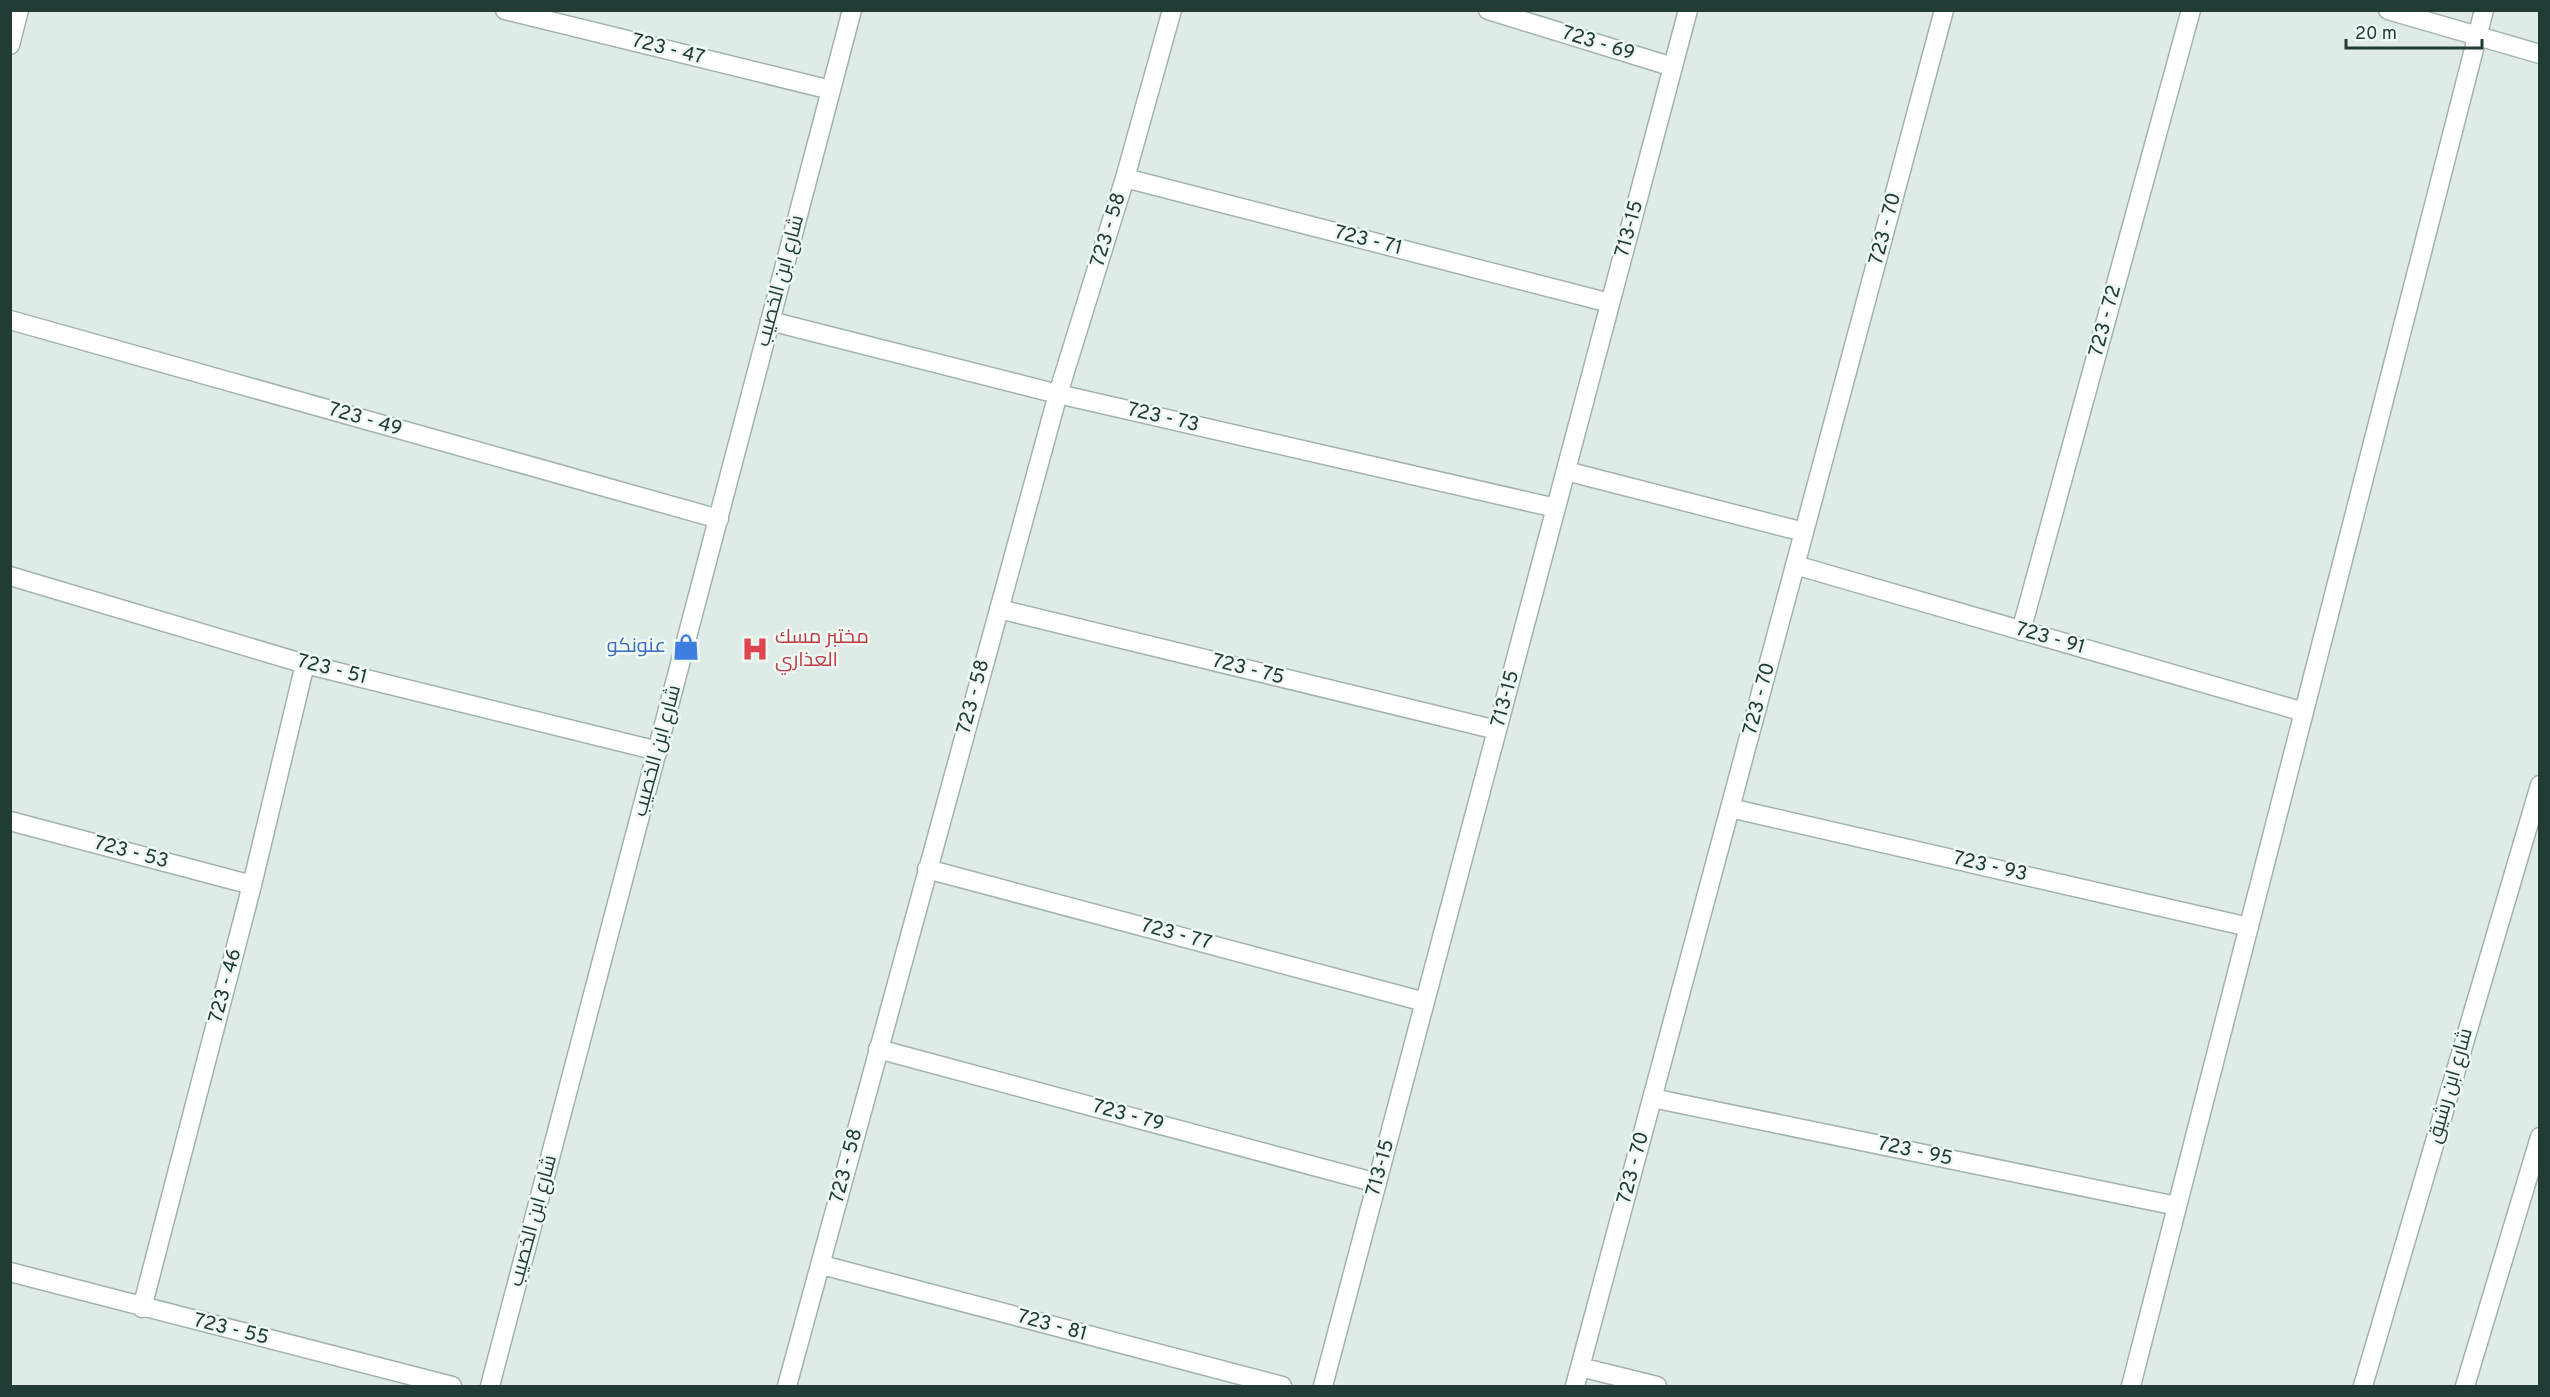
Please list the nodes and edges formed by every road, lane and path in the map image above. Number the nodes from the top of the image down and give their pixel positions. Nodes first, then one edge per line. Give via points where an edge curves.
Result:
1 (19, 10) edge
2 (505, 10) edge
3 (852, 10) edge
4 (1172, 10) edge
5 (1488, 10) edge
6 (1688, 10) edge
7 (1944, 10) edge
8 (2191, 10) edge
9 (2388, 10) edge
10 (2484, 10) edge
11 (2478, 35) junction
12 (10, 45) edge
13 (2540, 54) edge
14 (1673, 67) junction
15 (831, 90) junction
16 (1125, 178) junction
17 (1610, 303) junction
18 (10, 320) edge
19 (770, 321) junction
20 (1058, 394) junction
21 (1566, 471) junction
22 (1556, 508) junction
23 (719, 519) junction
24 (1804, 532) junction
25 (1796, 565) junction
26 (10, 576) edge
27 (999, 609) junction
28 (2021, 631) junction
29 (305, 664) junction
30 (2304, 712) junction
31 (1497, 730) junction
32 (658, 751) junction
33 (2540, 785) edge
34 (1730, 808) junction
35 (10, 820) edge
36 (927, 869) junction
37 (252, 885) junction
38 (2250, 927) junction
39 (1425, 1002) junction
40 (878, 1049) junction
41 (1652, 1098) junction
42 (2540, 1137) edge
43 (1377, 1183) junction
44 (2178, 1206) junction
45 (822, 1265) junction
46 (10, 1272) edge
47 (142, 1308) junction
48 (1580, 1368) junction
49 (452, 1386) edge
50 (490, 1386) edge
51 (787, 1386) edge
52 (1282, 1386) edge
53 (1323, 1386) edge
54 (1575, 1386) edge
55 (1657, 1386) edge
56 (2131, 1386) edge
57 (2362, 1386) edge
58 (2465, 1386) edge

1 - 12 street
2 - 15 street, 723 - 47
3 - 15 street, شارع ابن الخصيب
4 - 16 street, 723 - 58
5 - 14 street, 723 - 69
6 - 14 street, 713-15
7 - 24 street, 723 - 70
8 - 28 street, 723 - 72
9 - 11 street
10 - 11 street
11 - 13 street
11 - 30 street
14 - 17 street, 713-15
15 - 19 street, شارع ابن الخصيب
16 - 17 street, 723 - 71
16 - 20 street, 723 - 58
17 - 21 street, 713-15
18 - 23 street, 723 - 49
19 - 20 street, 723 - 73
19 - 23 street, شارع ابن الخصيب
20 - 22 street, 723 - 73
20 - 27 street, 723 - 58
21 - 22 street, 713-15
21 - 24 street
22 - 31 street, 713-15
23 - 32 street, شارع ابن الخصيب
24 - 25 street, 723 - 70
25 - 28 street, 723 - 91
25 - 34 street, 723 - 70
26 - 29 street, 723 - 51
27 - 31 street, 723 - 75
27 - 36 street, 723 - 58
28 - 30 street, 723 - 91
29 - 32 street, 723 - 51
29 - 37 street, 723 - 46
30 - 38 street
31 - 39 street, 713-15
32 - 50 street, شارع ابن الخصيب
33 - 57 street, شارع ابن رشيق
34 - 38 street, 723 - 93
34 - 41 street, 723 - 70
35 - 37 street, 723 - 53
36 - 39 street, 723 - 77
36 - 40 street, 723 - 58
37 - 47 street, 723 - 46
38 - 44 street
39 - 43 street, 713-15
40 - 43 street, 723 - 79
40 - 45 street, 723 - 58
41 - 44 street, 723 - 95
41 - 48 street, 723 - 70
42 - 58 street
43 - 53 street, 713-15
44 - 56 street
45 - 51 street, 723 - 58
45 - 52 street, 723 - 81
46 - 47 street, 723 - 55
47 - 49 street, 723 - 55
48 - 54 street, 723 - 70
48 - 55 street

